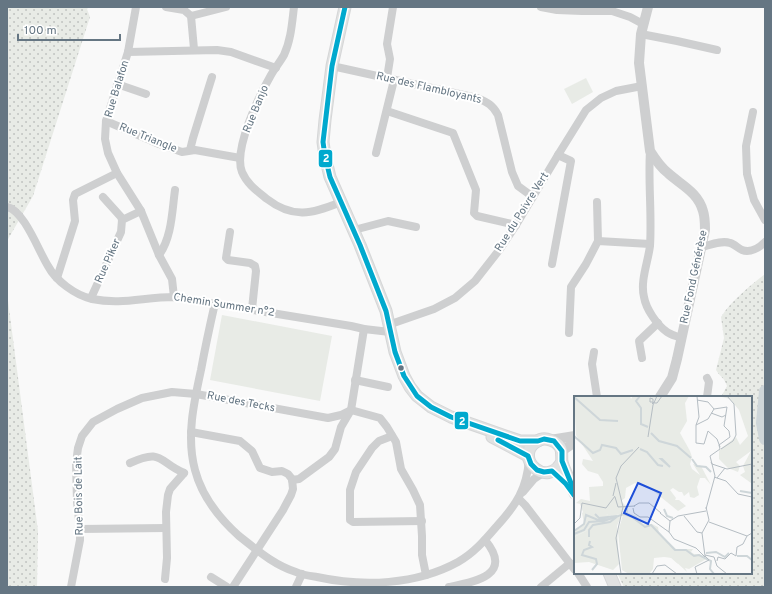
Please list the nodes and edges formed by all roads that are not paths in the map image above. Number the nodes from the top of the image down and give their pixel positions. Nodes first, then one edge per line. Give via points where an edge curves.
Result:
1 (136, 7) edge
2 (166, 7) edge
3 (226, 7) edge
4 (294, 7) edge
5 (345, 7) edge
6 (393, 7) edge
7 (541, 7) edge
8 (648, 7) edge
9 (191, 16) junction
10 (642, 29) junction
11 (194, 49) junction
12 (717, 50) dead end
13 (128, 52) junction
14 (332, 66) junction
15 (276, 68) junction
16 (212, 77) dead end
17 (391, 79) junction
18 (117, 84) junction
19 (642, 86) junction
20 (146, 94) dead end
21 (387, 111) junction
22 (753, 112) dead end
23 (106, 121) junction
24 (190, 150) junction
25 (650, 151) junction
26 (376, 153) dead end
27 (558, 155) junction
28 (240, 158) junction
29 (117, 173) junction
30 (175, 190) dead end
31 (103, 197) dead end
32 (533, 197) junction
33 (341, 202) junction
34 (597, 202) dead end
35 (7, 207) edge
36 (141, 211) junction
37 (122, 220) junction
38 (765, 220) edge
39 (516, 225) junction
40 (416, 227) dead end
41 (354, 230) junction
42 (230, 232) dead end
43 (598, 241) junction
44 (765, 242) edge
45 (650, 244) junction
46 (702, 247) junction
47 (159, 255) junction
48 (552, 264) dead end
49 (57, 278) junction
50 (174, 296) junction
51 (91, 298) junction
52 (214, 303) junction
53 (252, 309) junction
54 (658, 323) junction
55 (364, 329) junction
56 (389, 329) junction
57 (569, 333) dead end
58 (681, 338) junction
59 (594, 352) dead end
60 (642, 358) dead end
61 (707, 378) dead end
62 (355, 380) junction
63 (388, 387) dead end
64 (196, 394) junction
65 (597, 396) edge
66 (661, 396) edge
67 (707, 396) edge
68 (351, 410) junction
69 (460, 419) junction
70 (191, 432) junction
71 (392, 436) junction
72 (574, 436) edge
73 (550, 440) junction
74 (538, 441) junction
75 (574, 443) edge
76 (562, 456) junction
77 (528, 457) junction
78 (130, 463) dead end
79 (194, 470) junction
80 (547, 472) junction
81 (184, 473) junction
82 (292, 480) junction
83 (574, 490) edge
84 (574, 495) edge
85 (520, 496) junction
86 (422, 521) junction
87 (166, 528) junction
88 (80, 529) junction
89 (486, 540) junction
90 (256, 550) junction
91 (572, 566) edge
92 (302, 574) junction
93 (579, 574) edge
94 (609, 574) edge
95 (426, 575) junction
96 (211, 577) dead end
97 (165, 579) dead end
98 (347, 585) edge
99 (71, 587) edge
100 (227, 587) edge
101 (233, 587) edge
102 (296, 587) edge
103 (448, 587) edge
104 (541, 587) edge
105 (587, 587) edge
106 (615, 587) edge

1 - 13 street, Rue Balafon
2 - 9 street via 184,10
3 - 9 street
4 - 15 street, Rue Banjo via 288,43
5 - 14 main road
6 - 17 street via 387,44
7 - 10 street via 557,10 612,11 630,17
8 - 10 street, Rue Fond Générèse
9 - 11 street
10 - 12 street
10 - 19 street, Rue Fond Générèse via 639,63
11 - 13 street
11 - 15 street via 231,52
13 - 18 street, Rue Balafon
14 - 17 street, Rue des Flambloyants
14 - 33 main road via 323,142 330,177
15 - 28 street, Rue Banjo via 248,123
16 - 24 street, Rue Triangle
17 - 21 street
17 - 32 street, Rue des Flambloyants via 477,98 494,107 518,186
18 - 20 street
18 - 23 street, Rue Balafon
19 - 25 street, Rue Fond Générèse
19 - 27 street, Rue du Poivre Vert via 616,91 601,98 586,110
21 - 26 street
21 - 39 street via 453,133 476,190 474,213 477,216
22 - 38 street via 746,146 747,174 754,200
23 - 24 street, Rue Triangle via 182,152
23 - 29 street, Rue Balafon via 105,139
24 - 28 street, Rue Triangle
25 - 45 street
25 - 46 street, Rue Fond Générèse via 657,163 697,198 704,211 705,230
27 - 32 street, Rue du Poivre Vert
27 - 48 street via 572,160
28 - 33 street, Rue Banjo via 247,182 278,207 294,212 310,212
29 - 36 street, Rue Balafon
29 - 49 street via 75,194 75,221
30 - 47 street via 168,236
31 - 37 street
32 - 39 street, Rue du Poivre Vert
33 - 41 main road
34 - 43 street
35 - 49 street, Chemin Summer n°2 via 16,212 28,226 48,268
36 - 37 street
36 - 47 street, Rue Balafon
37 - 51 street, Rue Piker via 121,232
39 - 56 street, Rue du Poivre Vert via 475,281 455,298
40 - 41 street via 388,221
41 - 56 main road via 386,311
42 - 53 street via 226,258 255,266
43 - 45 street
43 - 57 street via 572,287
44 - 46 street via 749,251 722,242
45 - 54 street via 643,296
46 - 58 street, Rue Fond Générèse
47 - 50 street, Rue Balafon via 172,279
49 - 51 street, Chemin Summer n°2 via 69,288
50 - 51 street, Chemin Summer n°2 via 130,302
50 - 52 street, Chemin Summer n°2
52 - 53 street, Chemin Summer n°2
52 - 64 street, Rue des Tecks
53 - 55 street, Chemin Summer n°2
54 - 58 street via 668,332
54 - 60 street via 639,341
55 - 56 street, Chemin Summer n°2
55 - 62 street
56 - 69 main road via 395,352 410,387 431,407
58 - 66 street, Rue Fond Générèse via 672,378
59 - 65 street via 592,364
61 - 67 street
62 - 63 street
62 - 68 street
64 - 68 street, Rue des Tecks via 328,418 341,416
64 - 70 street
64 - 88 street, Rue Bois de Lait via 155,394 93,422 82,436 76,463
68 - 71 street via 380,418
68 - 82 street via 341,427 333,453 299,479
69 - 74 main road via 520,440
69 - 77 main road
70 - 79 street
70 - 82 street via 240,441 252,451 260,468 272,472 282,471
71 - 86 street via 398,448 401,469 420,505
71 - 86 street via 372,448 356,472 350,490 350,520
72 - 73 street
73 - 74 main road
73 - 76 main road via 557,444
74 - 77 main road via 530,448
75 - 76 street
76 - 80 main road via 556,469
76 - 83 main road
77 - 80 main road via 536,470
77 - 85 street via 528,472
78 - 81 street via 140,458 159,457
79 - 81 street
79 - 90 street via 203,493 213,508
80 - 84 main road via 566,484
80 - 85 street via 534,479
81 - 87 street via 168,495
82 - 90 street via 291,495
85 - 89 street
85 - 91 street
86 - 95 street via 422,555
87 - 88 street
87 - 97 street
88 - 99 street, Rue Bois de Lait
89 - 95 street via 458,562
89 - 103 street via 495,557 495,565 491,572 475,582
90 - 92 street via 276,563
90 - 101 street
91 - 104 street
92 - 98 street
92 - 102 street
93 - 105 street
94 - 106 main road
95 - 98 street
96 - 100 street

